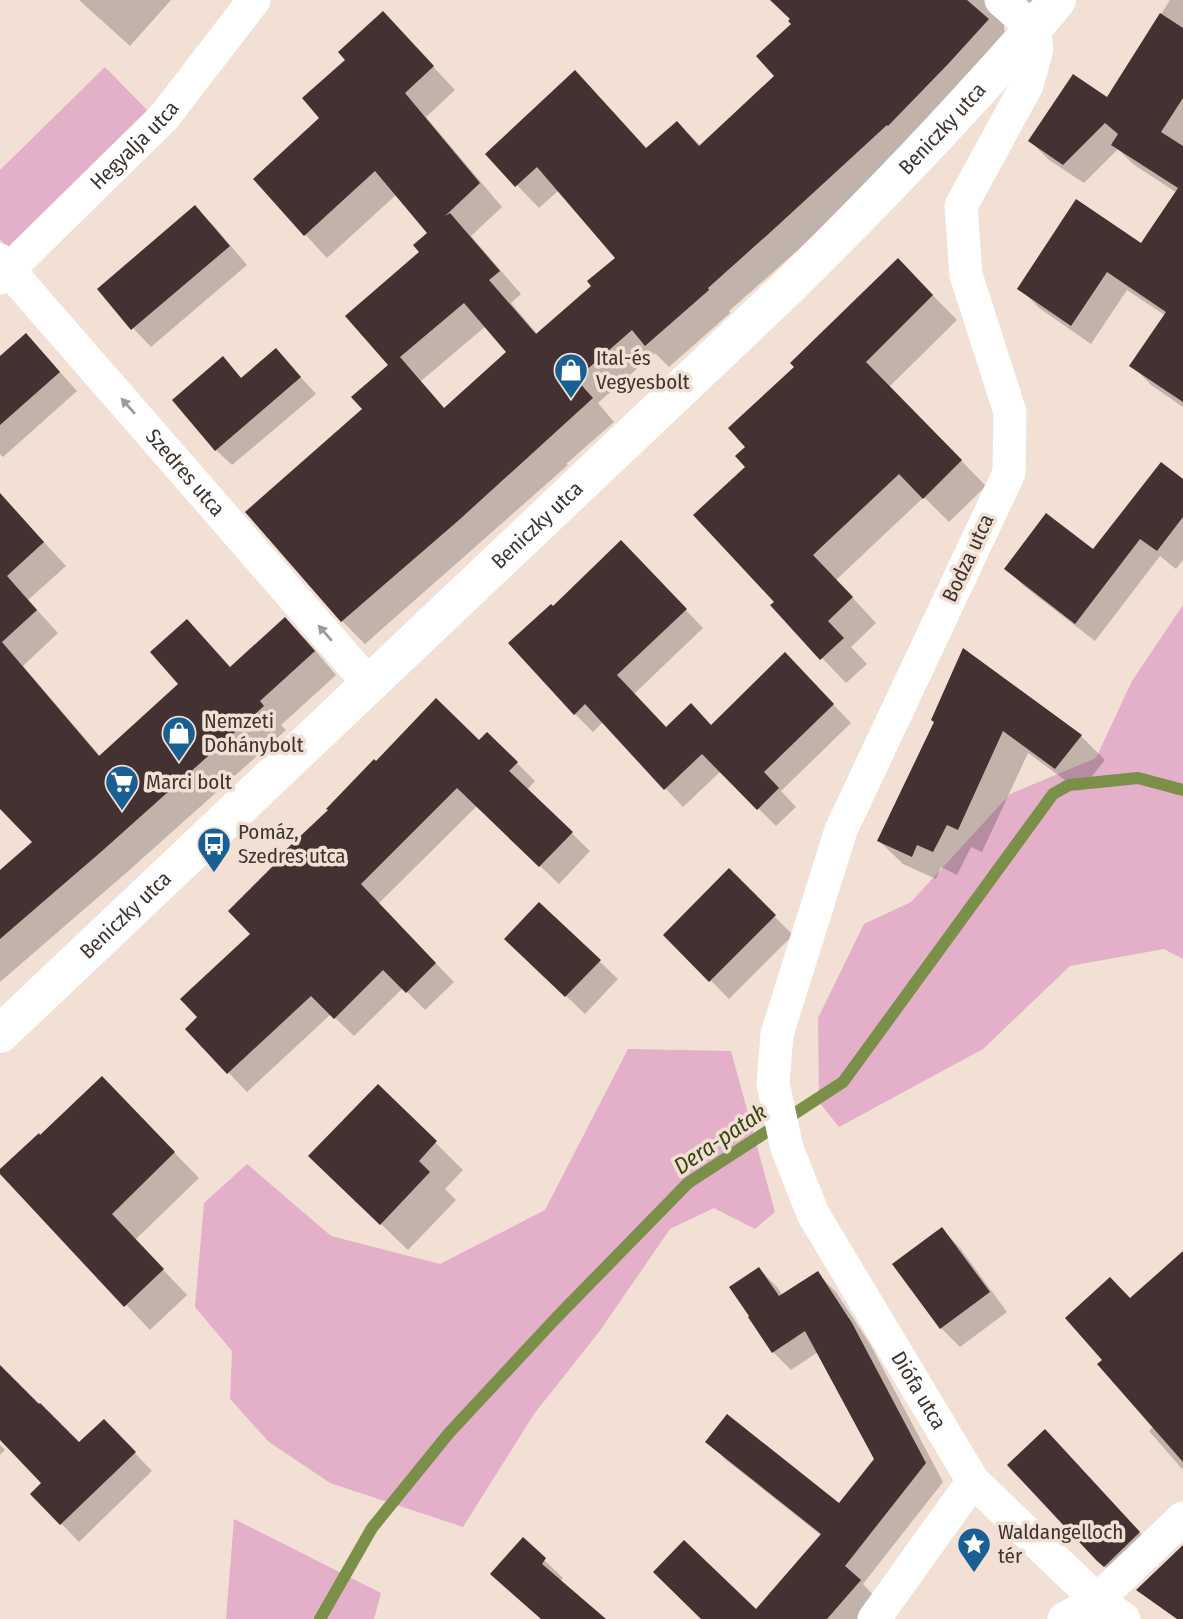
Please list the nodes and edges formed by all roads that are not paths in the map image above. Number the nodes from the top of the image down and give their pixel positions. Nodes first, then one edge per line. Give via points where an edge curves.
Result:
1 (254, 0) edge
2 (1001, 0) edge
3 (1045, 14) edge
4 (3, 269) edge
5 (370, 685) junction
6 (0, 1034) edge
7 (787, 1148) joint
8 (973, 1481) junction
9 (1183, 1518) edge
10 (1097, 1600) junction
11 (874, 1619) edge
12 (1064, 1619) edge
13 (1124, 1619) edge

1 - 4 street, Hegyalja utca via 164,117
2 - 3 street
3 - 5 main road, Beniczky utca via 859,217
3 - 7 street, Bodza utca via 1027,85 961,206 966,275 1010,412 1009,473 841,830 776,1034 773,1084
5 -> 4 street, Szedres utca
5 - 6 main road, Beniczky utca
7 - 8 street, Diófa utca via 813,1214
8 - 10 street
8 - 11 street
9 - 10 street
10 - 12 street
10 - 13 street

